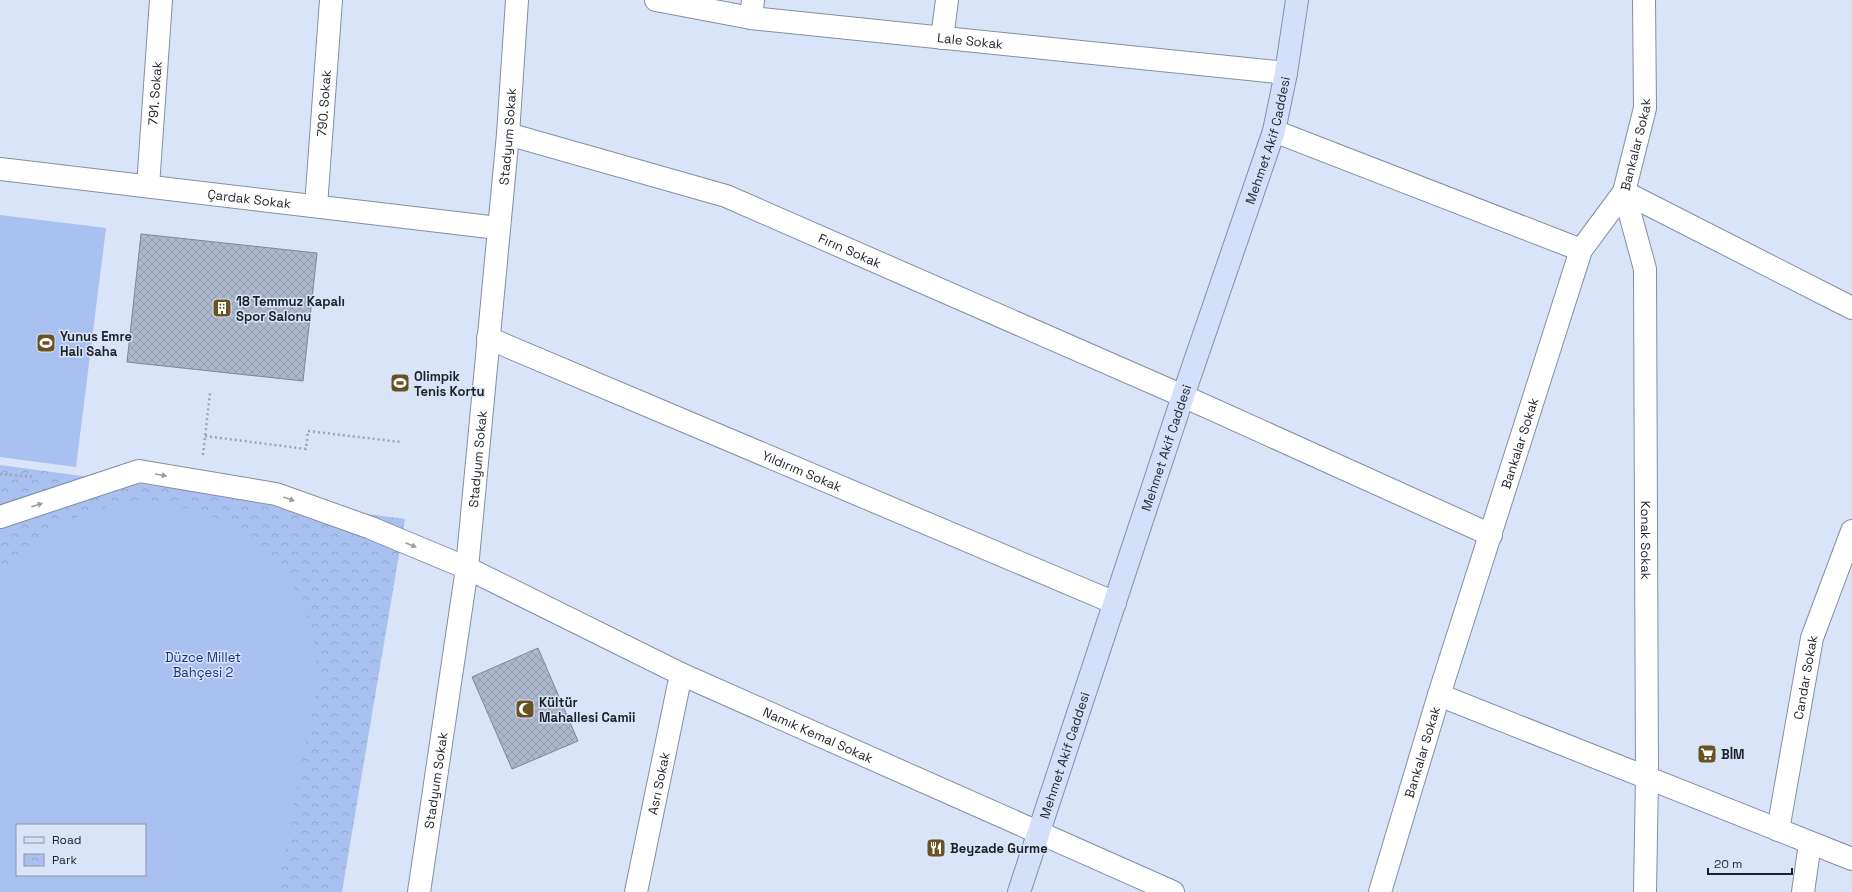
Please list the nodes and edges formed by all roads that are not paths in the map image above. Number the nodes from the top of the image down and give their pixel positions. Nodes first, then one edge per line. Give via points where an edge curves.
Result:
1 (161, 0) edge
2 (331, 0) edge
3 (517, 0) edge
4 (656, 0) edge
5 (947, 0) edge
6 (1297, 0) edge
7 (1644, 0) edge
8 (752, 9) edge
9 (942, 38) junction
10 (1286, 73) junction
11 (1274, 131) junction
12 (508, 134) junction
13 (0, 169) edge
14 (148, 186) junction
15 (1624, 192) junction
16 (316, 206) junction
17 (498, 228) junction
18 (1581, 250) junction
19 (1852, 308) edge
20 (488, 338) junction
21 (1183, 396) junction
22 (0, 517) edge
23 (1852, 531) edge
24 (1491, 535) junction
25 (466, 568) junction
26 (1115, 603) junction
27 (681, 674) junction
28 (1439, 695) junction
29 (1648, 777) junction
30 (1778, 830) junction
31 (1040, 832) junction
32 (1810, 843) junction
33 (1852, 859) edge
34 (419, 892) edge
35 (636, 892) edge
36 (1019, 892) edge
37 (1173, 892) edge
38 (1380, 892) edge
39 (1645, 892) edge
40 (1803, 892) edge

1 - 14 street, 791. Sokak
2 - 16 street, 790. Sokak
3 - 12 street, Stadyum Sokak
4 - 8 street, Lale Sokak
5 - 9 street
6 - 10 main road, Mehmet Akif Caddesi
7 - 15 street, Bankalar Sokak via 1645,108
8 - 9 street, Lale Sokak
9 - 10 street, Lale Sokak
10 - 11 main road, Mehmet Akif Caddesi
11 - 18 street
11 - 21 main road, Mehmet Akif Caddesi
12 - 17 street, Stadyum Sokak
12 - 21 street, Fırın Sokak via 726,196
13 - 14 street, Çardak Sokak
14 - 16 street, Çardak Sokak
15 - 18 street, Bankalar Sokak
15 - 19 street
15 - 29 street, Konak Sokak via 1645,269
16 - 17 street, Çardak Sokak
17 - 20 street, Stadyum Sokak
18 - 24 street, Bankalar Sokak
20 - 25 street, Stadyum Sokak
20 - 26 street, Yıldırım Sokak
21 - 24 street, Fırın Sokak
21 - 26 main road, Mehmet Akif Caddesi
22 -> 25 street, Namık Kemal Sokak via 139,471 276,494 371,528
23 - 30 street, Candar Sokak via 1812,638
24 - 28 street, Bankalar Sokak
25 - 27 street, Namık Kemal Sokak
25 - 34 street, Stadyum Sokak
26 - 31 main road, Mehmet Akif Caddesi
27 - 31 street, Namık Kemal Sokak
27 - 35 street, Asrı Sokak
28 - 29 street
28 - 38 street, Bankalar Sokak
29 - 30 street
29 - 39 street, Konak Sokak
30 - 32 street
31 - 36 main road, Mehmet Akif Caddesi
31 - 37 street, Namık Kemal Sokak
32 - 33 street
32 - 40 street

